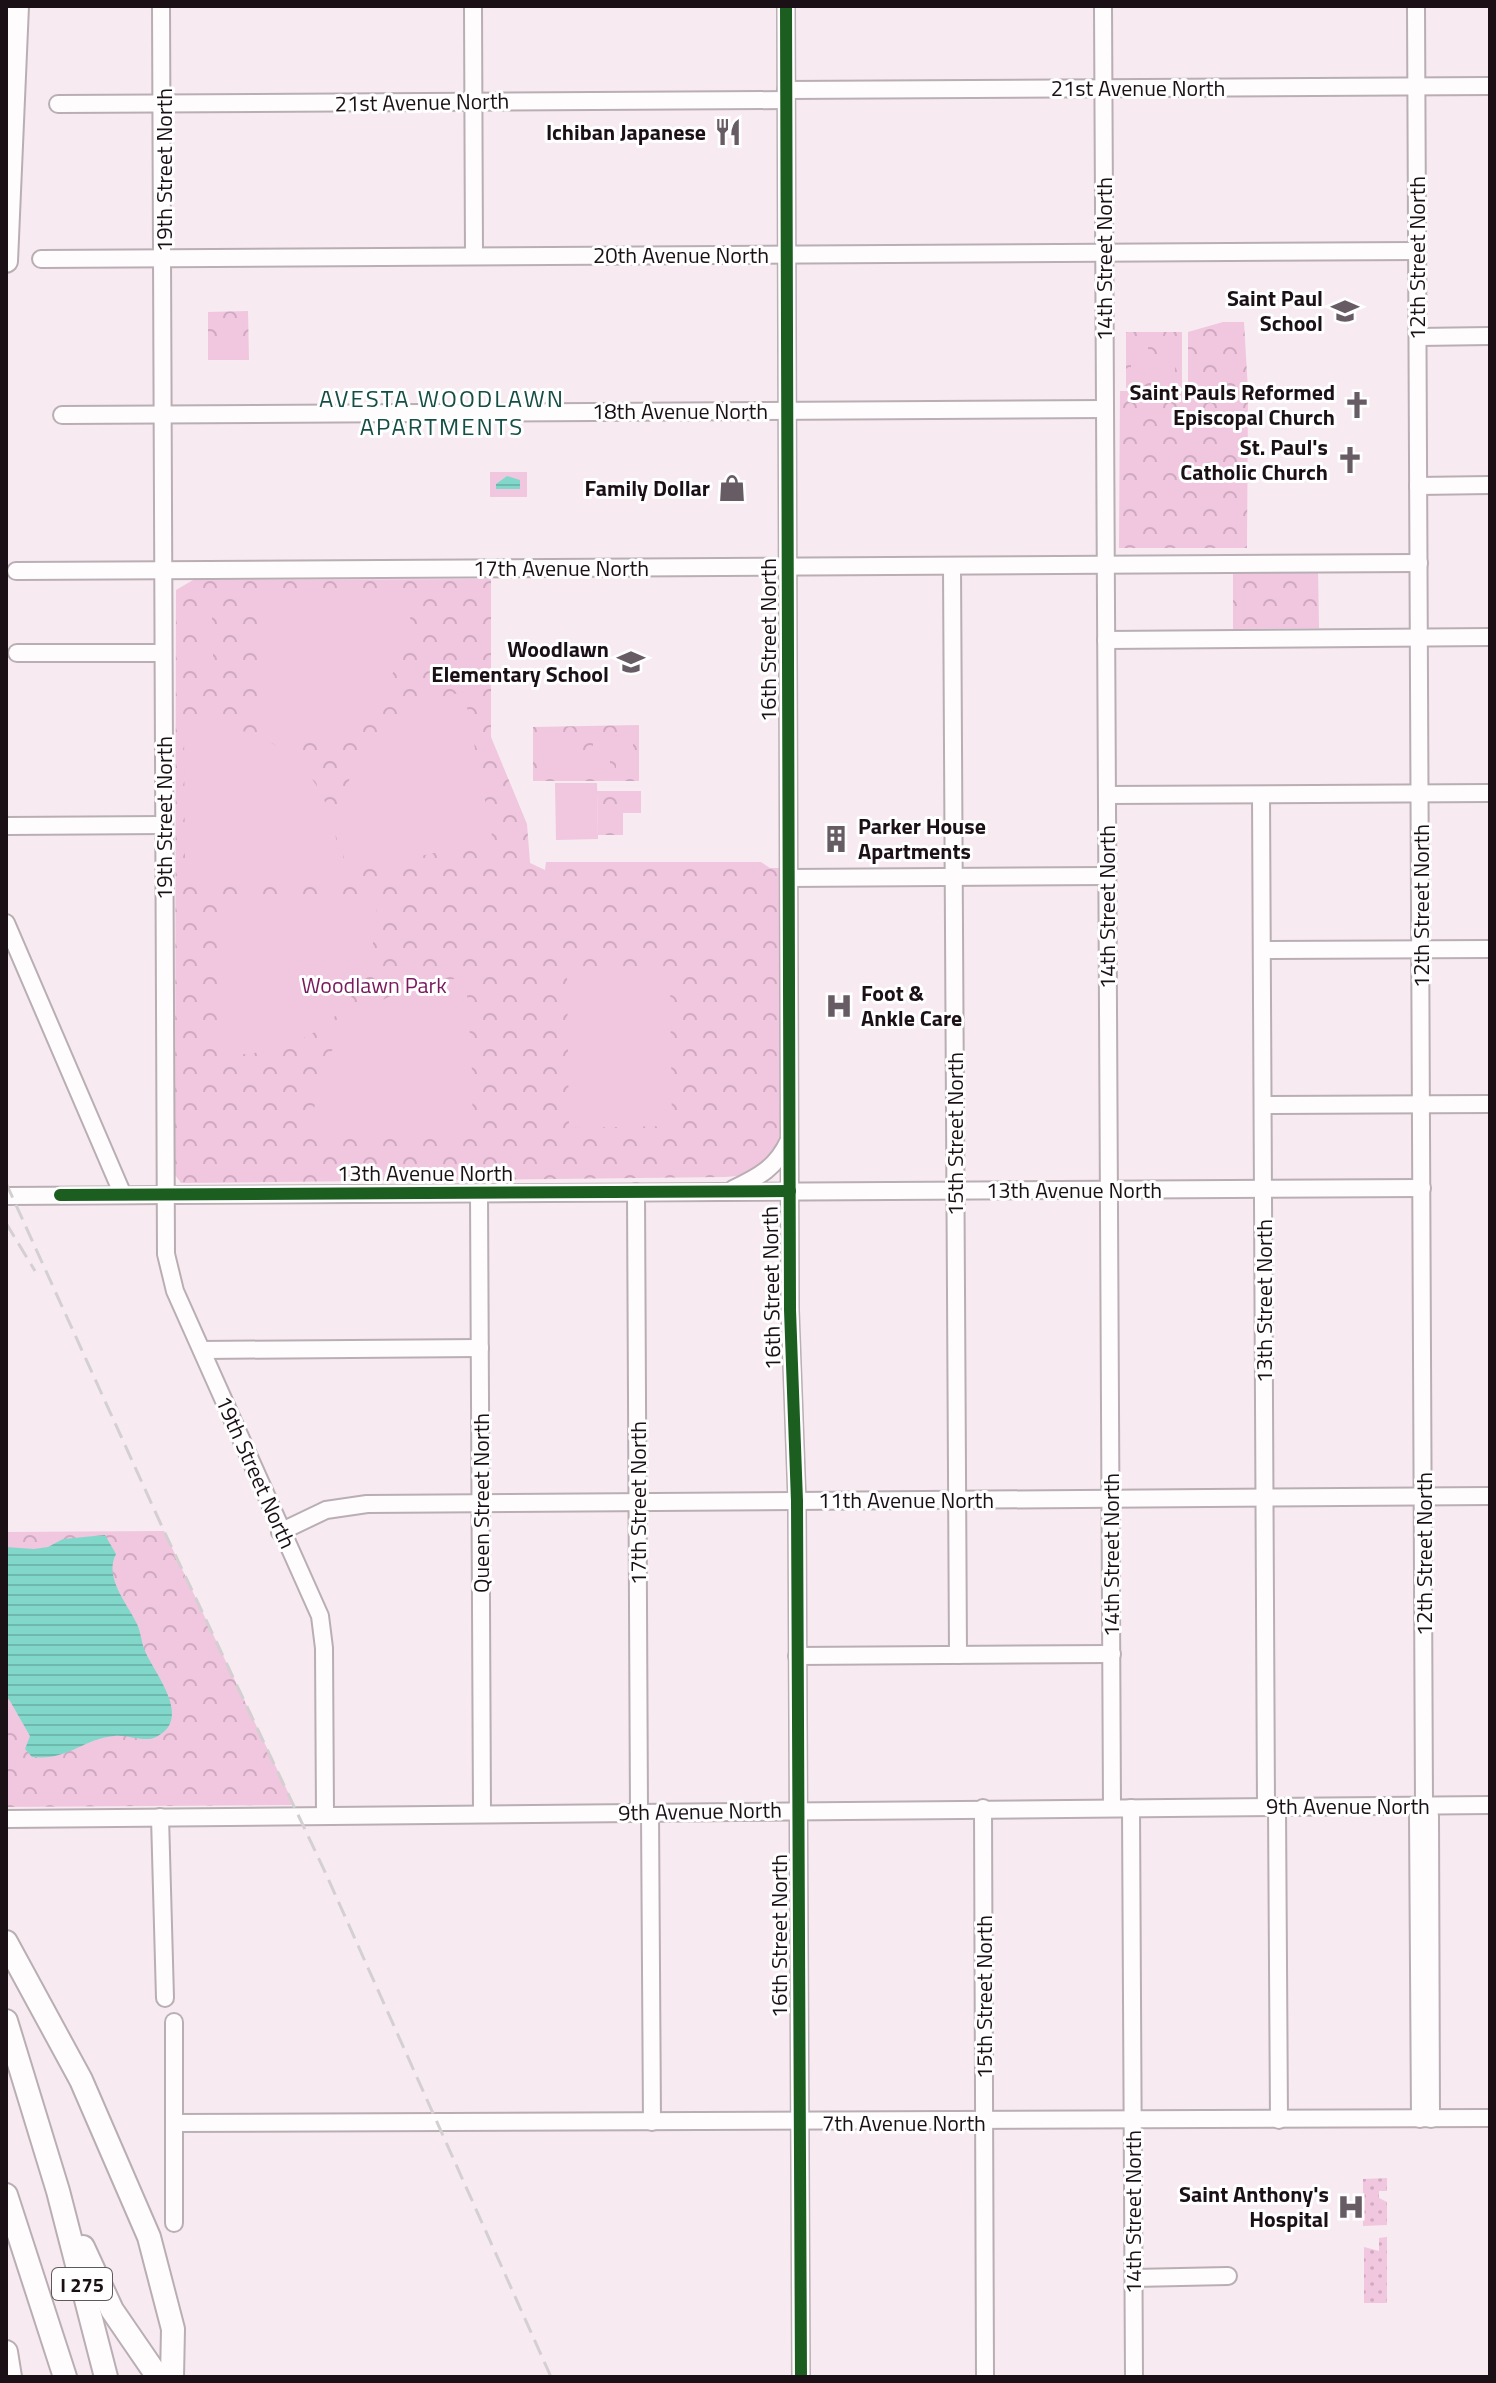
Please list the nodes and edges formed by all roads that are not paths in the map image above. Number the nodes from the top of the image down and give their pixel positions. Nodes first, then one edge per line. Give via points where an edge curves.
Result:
1 (17, 6) edge
2 (26, 6) edge
3 (161, 6) edge
4 (473, 6) edge
5 (786, 6) edge
6 (1103, 6) edge
7 (1416, 6) edge
8 (19, 31) junction
9 (1490, 86) edge
10 (1416, 87) junction
11 (1103, 88) junction
12 (786, 95) junction
13 (473, 102) junction
14 (58, 104) dead end
15 (164, 105) junction
16 (1417, 251) junction
17 (1104, 253) junction
18 (787, 255) junction
19 (474, 256) junction
20 (41, 259) dead end
21 (164, 260) junction
22 (6, 261) edge
23 (1490, 336) edge
24 (1418, 337) junction
25 (1105, 409) junction
26 (787, 411) junction
27 (62, 415) dead end
28 (164, 416) junction
29 (1490, 485) edge
30 (1418, 486) junction
31 (1419, 563) junction
32 (1106, 565) junction
33 (952, 566) junction
34 (788, 567) junction
35 (163, 570) junction
36 (16, 571) dead end
37 (1490, 637) edge
38 (1419, 638) junction
39 (1106, 640) junction
40 (17, 653) dead end
41 (163, 653) junction
42 (1490, 793) edge
43 (1420, 794) junction
44 (1107, 795) junction
45 (1261, 795) junction
46 (164, 825) junction
47 (6, 826) edge
48 (1107, 876) junction
49 (954, 877) junction
50 (789, 878) junction
51 (6, 923) edge
52 (1421, 949) junction
53 (1490, 949) edge
54 (1262, 950) junction
55 (1422, 1104) junction
56 (1490, 1104) edge
57 (1263, 1105) junction
58 (790, 1139) junction
59 (1422, 1188) junction
60 (1109, 1189) junction
61 (1263, 1189) junction
62 (956, 1190) junction
63 (790, 1191) junction
64 (636, 1192) junction
65 (728, 1192) junction
66 (479, 1193) junction
67 (123, 1195) junction
68 (166, 1195) junction
69 (6, 1196) edge
70 (480, 1348) junction
71 (202, 1350) junction
72 (1424, 1496) junction
73 (1490, 1496) edge
74 (1265, 1498) junction
75 (1111, 1499) junction
76 (957, 1500) junction
77 (797, 1501) junction
78 (638, 1502) junction
79 (481, 1504) junction
80 (280, 1532) junction
81 (1112, 1654) junction
82 (958, 1655) junction
83 (797, 1656) junction
84 (1424, 1805) junction
85 (1490, 1805) edge
86 (1272, 1807) junction
87 (983, 1808) junction
88 (1112, 1808) junction
89 (1131, 1808) junction
90 (798, 1809) junction
91 (482, 1813) junction
92 (644, 1813) junction
93 (325, 1815) junction
94 (160, 1817) junction
95 (6, 1819) edge
96 (6, 1942) edge
97 (165, 1998) dead end
98 (6, 2021) edge
99 (174, 2022) dead end
100 (1490, 2118) edge
101 (1426, 2119) junction
102 (1279, 2120) junction
103 (652, 2122) junction
104 (1133, 2122) junction
105 (174, 2123) junction
106 (800, 2123) junction
107 (984, 2123) junction
108 (58, 2191) junction
109 (6, 2195) edge
110 (174, 2223) dead end
111 (1228, 2276) dead end
112 (1134, 2278) junction
113 (6, 2352) edge
114 (63, 2372) edge
115 (10, 2377) edge
116 (106, 2377) edge
117 (158, 2377) edge
118 (172, 2377) edge
119 (801, 2377) edge
120 (985, 2377) edge
121 (1134, 2377) edge

1 - 8 highway
2 - 8 highway
3 - 15 street, 19th Street North
4 - 13 street
5 - 12 street, 16th Street North
6 - 11 street, 14th Street North
7 - 10 street, 12th Street North
8 - 22 highway
9 - 10 street, 21st Avenue North
10 - 11 street, 21st Avenue North
10 - 16 street, 12th Street North
11 - 12 street, 21st Avenue North
11 - 17 street, 14th Street North
12 - 13 street, 21st Avenue North
12 - 18 street, 16th Street North
13 - 15 street, 21st Avenue North
13 - 19 street
14 - 15 street, 21st Avenue North
15 - 21 street, 19th Street North
16 - 17 street, 20th Avenue North
16 - 24 street, 12th Street North
17 - 18 street, 20th Avenue North
17 - 25 street, 14th Street North
18 - 19 street, 20th Avenue North
18 - 26 street, 16th Street North
19 - 21 street, 20th Avenue North
20 - 21 street, 20th Avenue North
21 - 28 street, 19th Street North
23 - 24 street
24 - 30 street, 12th Street North
25 - 26 street, 18th Avenue North
25 - 32 street, 14th Street North
26 - 28 street, 18th Avenue North
26 - 34 street, 16th Street North
27 - 28 street, 18th Avenue North
28 - 35 street, 19th Street North
29 - 30 street
30 - 31 street, 12th Street North
31 - 32 street, 17th Avenue North
31 - 38 street, 12th Street North
32 - 33 street, 17th Avenue North
32 - 39 street, 14th Street North
33 - 34 street, 17th Avenue North
33 - 49 street, 15th Street North
34 - 35 street, 17th Avenue North
34 - 50 street, 16th Street North
35 - 36 street, 17th Avenue North
35 - 41 street, 19th Street North
37 - 38 street
38 - 39 street
38 - 43 street, 12th Street North
39 - 44 street, 14th Street North
40 - 41 street
41 - 46 street, 19th Street North
42 - 43 street
43 - 45 street
43 - 52 street, 12th Street North
44 - 45 street
44 - 48 street, 14th Street North
45 - 54 street, 13th Street North
46 - 47 street
46 - 68 street, 19th Street North
48 - 49 street
48 - 60 street, 14th Street North
49 - 50 street
49 - 62 street, 15th Street North
50 - 58 street, 16th Street North
51 - 67 street
52 - 53 street
52 - 54 street
52 - 55 street, 12th Street North
54 - 57 street, 13th Street North
55 - 56 street
55 - 57 street
55 - 59 street, 12th Street North
57 - 61 street, 13th Street North
58 - 63 street, 16th Street North
58 - 65 street via 766,1172
59 - 61 street, 13th Avenue North
59 - 72 street, 12th Street North
60 - 61 street, 13th Avenue North
60 - 62 street, 13th Avenue North
60 - 75 street, 14th Street North
61 - 74 street, 13th Street North
62 - 63 street, 13th Avenue North
62 - 76 street, 15th Street North
63 - 65 street, 13th Avenue North
63 - 77 street, 16th Street North
64 - 65 street, 13th Avenue North
64 - 66 street, 13th Avenue North
64 - 78 street, 17th Street North
66 - 68 street, 13th Avenue North
66 - 70 street, Queen Street North
67 - 68 street, 13th Avenue North
67 - 69 street, 13th Avenue North
68 - 71 street, 19th Street North via 169,1273
70 - 71 street
70 - 79 street, Queen Street North
71 - 80 street, 19th Street North
72 - 73 street, 11th Avenue North
72 - 74 street, 11th Avenue North
72 - 84 street, 12th Street North
74 - 75 street, 11th Avenue North
74 - 86 street, 13th Street North
75 - 76 street, 11th Avenue North
75 - 81 street, 14th Street North
76 - 77 street, 11th Avenue North
76 - 82 street, 15th Street North
77 - 78 street, 11th Avenue North
77 - 83 street, 16th Street North
78 - 79 street, 11th Avenue North
78 - 92 street, 17th Street North
79 - 80 street, 11th Avenue North via 343,1506 308,1516
79 - 91 street, Queen Street North
80 - 93 street, 19th Street North via 314,1600 324,1648
81 - 82 street
81 - 88 street, 14th Street North
82 - 83 street
83 - 90 street, 16th Street North
84 - 85 street, 9th Avenue North
84 - 86 street, 9th Avenue North
84 - 101 street, 12th Street North via 1430,1816
86 - 89 street, 9th Avenue North
86 - 102 street, 13th Street North
87 - 88 street, 9th Avenue North
87 - 90 street, 9th Avenue North
87 - 107 street, 15th Street North
88 - 89 street, 9th Avenue North
89 - 104 street, 14th Street North
90 - 92 street, 9th Avenue North
90 - 106 street, 16th Street North
91 - 92 street, 9th Avenue North
91 - 93 street, 9th Avenue North
92 - 103 street, 17th Street North
93 - 94 street, 9th Avenue North
94 - 95 street, 9th Avenue North
94 - 97 street
96 - 118 highway via 81,2080 149,2237 173,2329
98 - 108 highway, I 275
99 - 105 street
100 - 101 street, 7th Avenue North
101 - 102 street, 7th Avenue North
102 - 104 street, 7th Avenue North
103 - 105 street, 7th Avenue North
103 - 106 street, 7th Avenue North
104 - 107 street, 7th Avenue North
104 - 112 street, 14th Street North
105 - 110 street
106 - 107 street, 7th Avenue North
106 - 119 street, 16th Street North
107 - 120 street, 15th Street North
108 - 116 highway, I 275
108 - 117 highway via 112,2310
109 - 114 highway
111 - 112 street
112 - 121 street, 14th Street North
113 - 115 highway

